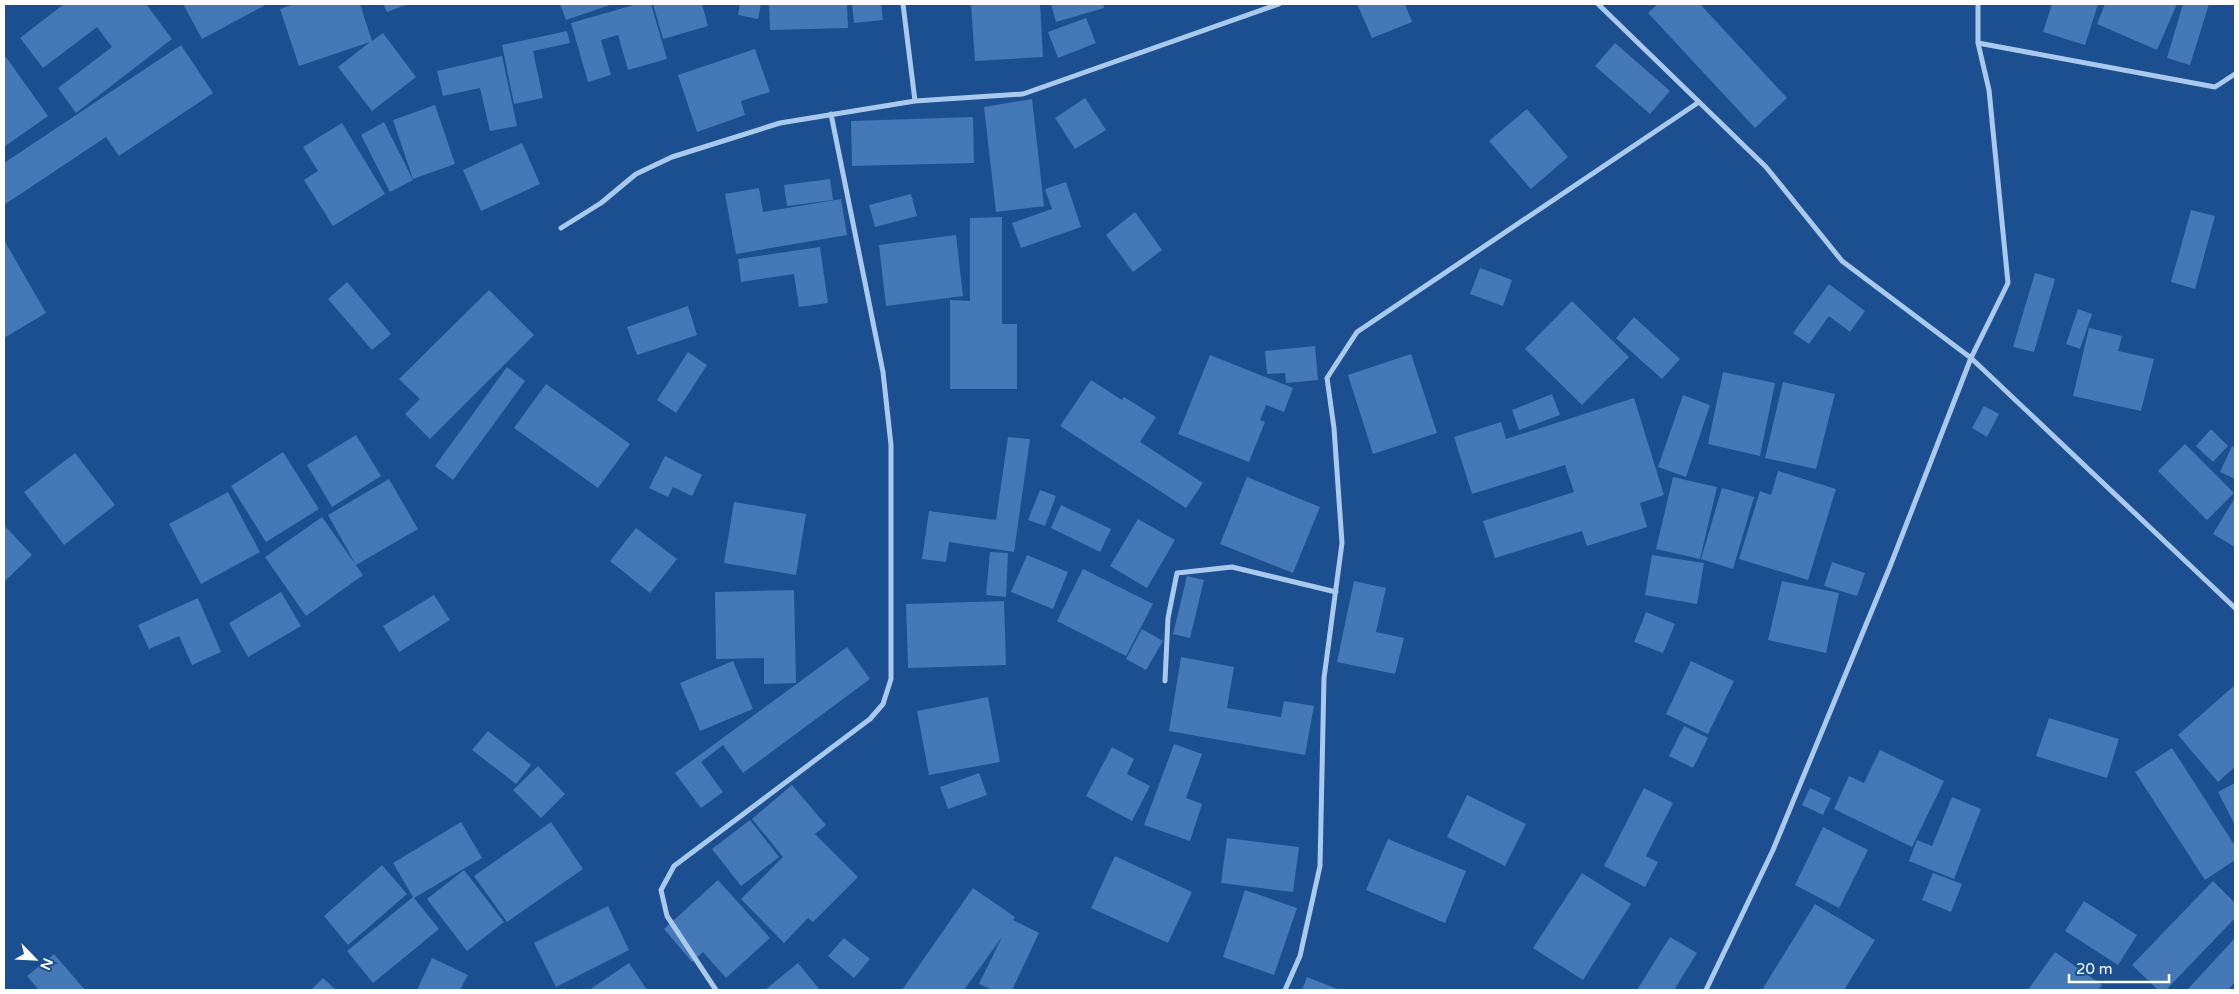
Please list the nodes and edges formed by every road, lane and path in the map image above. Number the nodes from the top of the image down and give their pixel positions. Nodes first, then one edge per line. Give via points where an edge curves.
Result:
1 (903, 4) edge
2 (1279, 4) edge
3 (1598, 4) edge
4 (1978, 4) edge
5 (1978, 43) junction
6 (2235, 74) edge
7 (915, 101) junction
8 (1699, 102) junction
9 (831, 114) junction
10 (561, 228) dead end
11 (1972, 358) junction
12 (1336, 592) junction
13 (2235, 608) edge
14 (1165, 681) dead end
15 (716, 990) edge
16 (1285, 990) edge
17 (1706, 990) edge

1 - 7 street
2 - 7 street via 1023,94
3 - 8 street
4 - 5 street
5 - 6 street via 2214,86
5 - 11 street via 1989,90 2008,283
7 - 9 street
8 - 11 street via 1766,167 1842,261
8 - 12 street via 1357,332 1327,378 1342,543
9 - 10 street via 780,122 672,157 636,174 601,203
9 - 15 street via 883,372 891,445 891,679 884,704 870,720 674,866 661,890 668,916
11 - 13 street
11 - 17 street via 1889,570 1773,850
12 - 14 street via 1232,567 1177,573 1168,618
12 - 16 street via 1324,678 1320,866 1300,956

